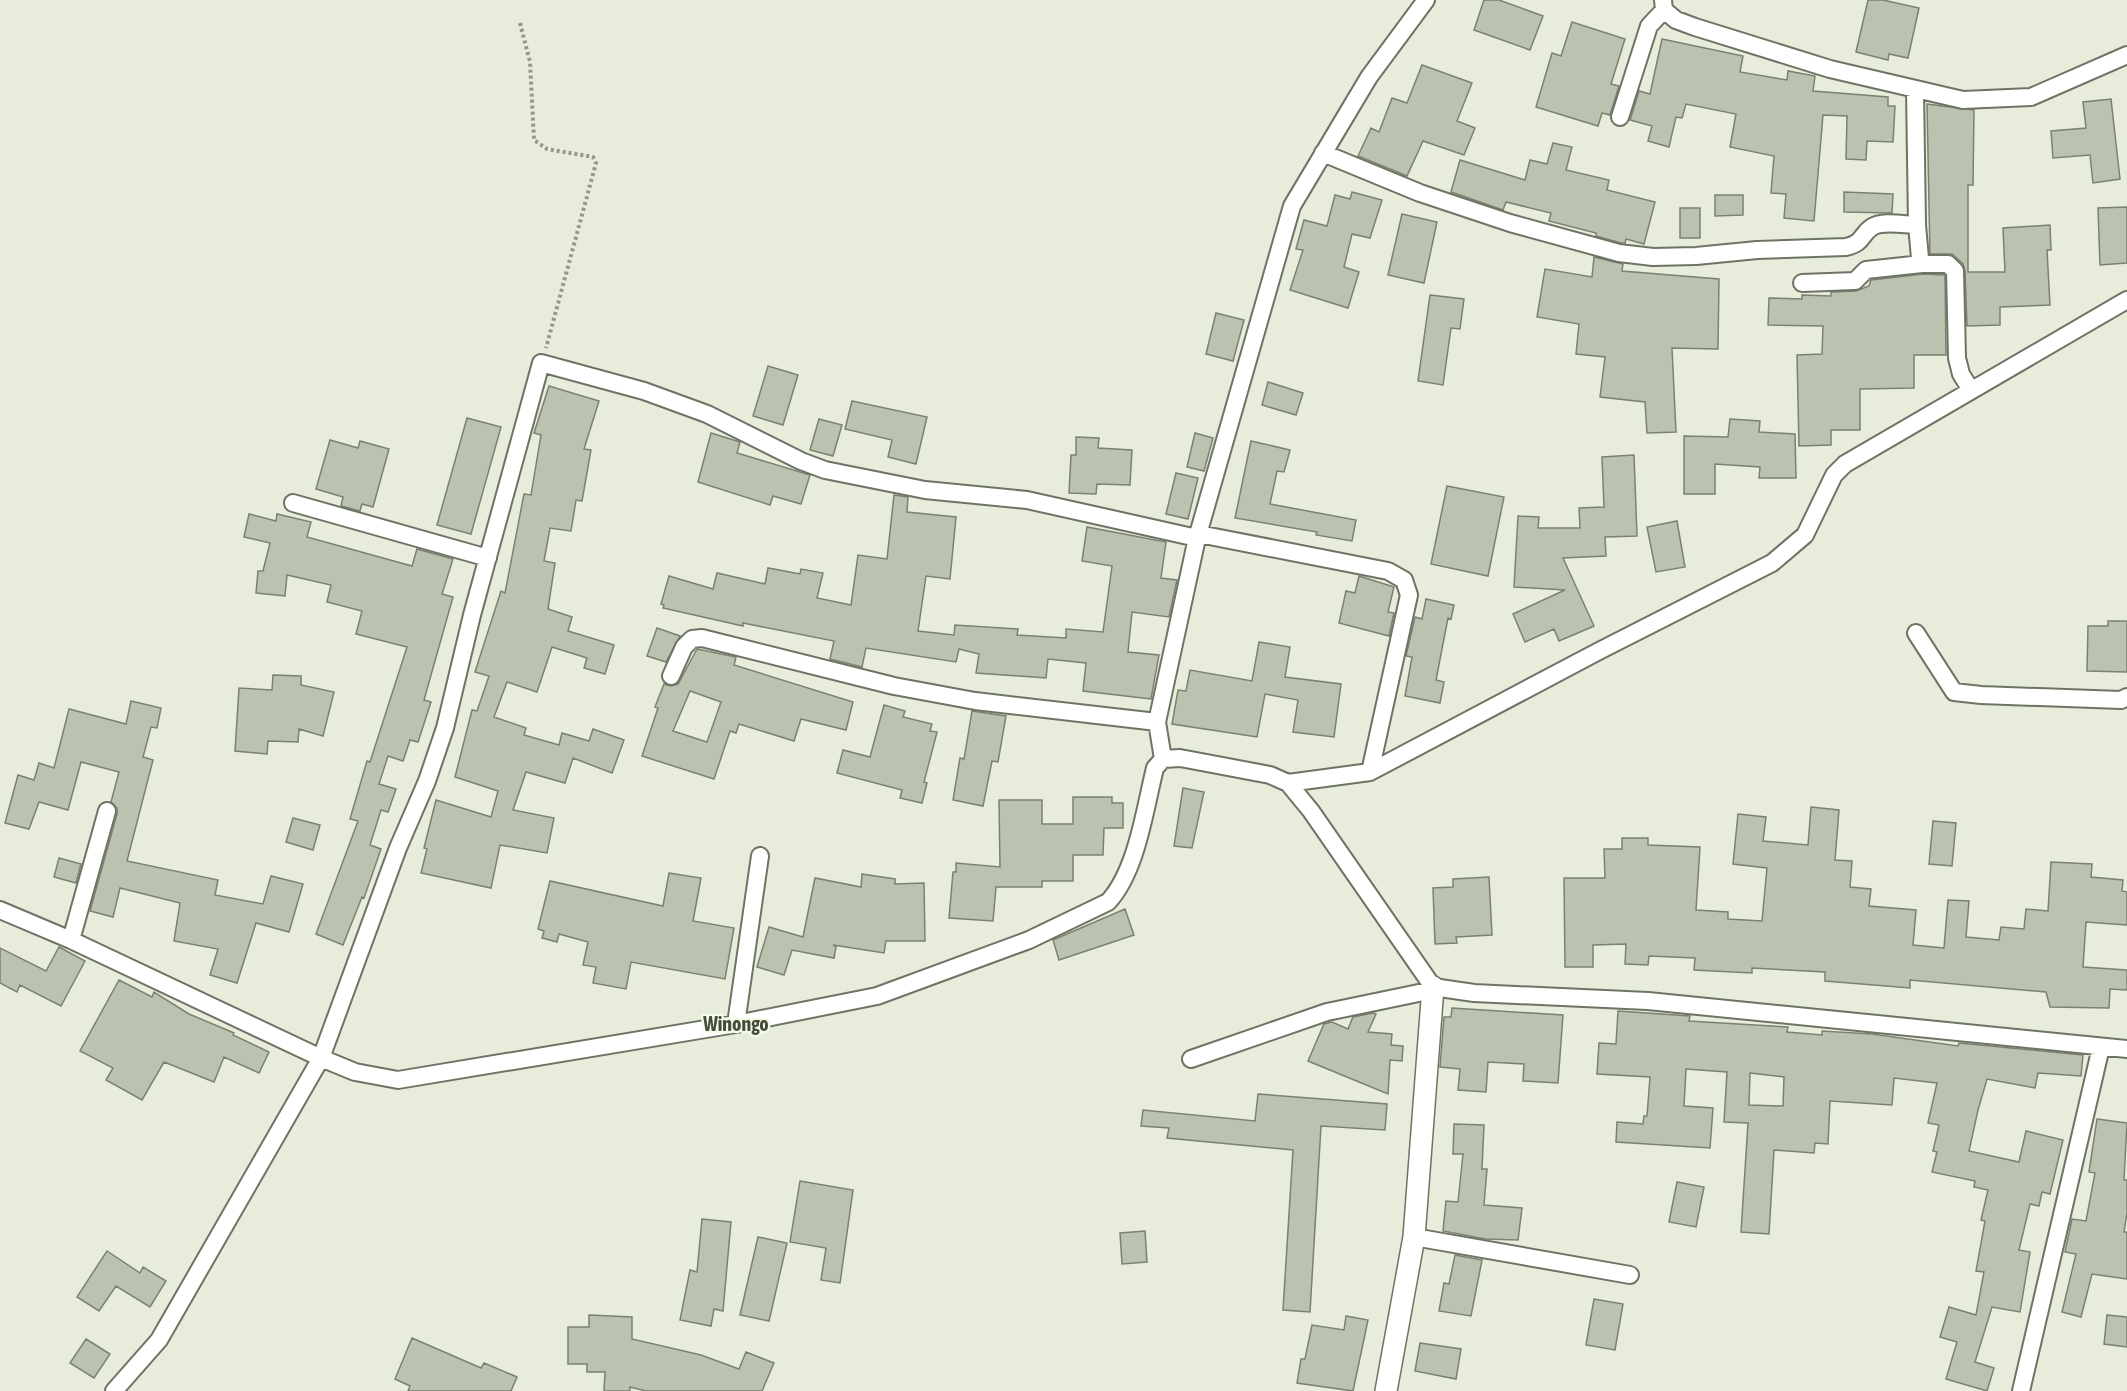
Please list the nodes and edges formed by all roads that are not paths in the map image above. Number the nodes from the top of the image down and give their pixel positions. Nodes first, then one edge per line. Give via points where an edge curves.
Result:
1 (1426, 0) edge
2 (1664, 5) edge
3 (2127, 55) edge
4 (1916, 90) junction
5 (1620, 117) dead end
6 (1323, 153) junction
7 (1917, 225) junction
8 (1922, 264) junction
9 (1802, 283) dead end
10 (2127, 300) edge
11 (1971, 390) junction
12 (293, 503) dead end
13 (1198, 536) junction
14 (488, 558) junction
15 (1916, 633) dead end
16 (671, 676) dead end
17 (2127, 697) edge
18 (1157, 722) junction
19 (1163, 759) junction
20 (1370, 772) junction
21 (1288, 783) junction
22 (107, 811) dead end
23 (760, 856) dead end
24 (0, 910) edge
25 (71, 939) junction
26 (1433, 989) junction
27 (736, 1024) junction
28 (2101, 1047) junction
29 (2127, 1048) edge
30 (321, 1058) junction
31 (1191, 1059) dead end
32 (1414, 1237) junction
33 (1630, 1275) dead end
34 (114, 1391) edge
35 (1386, 1391) edge
36 (2021, 1391) edge

1 - 6 street via 1369,77
2 - 4 street via 1676,20 1830,69
2 - 5 street via 1648,26
3 - 4 street via 2031,97 1963,100
4 - 7 street
6 - 7 street via 1420,193 1618,253 1653,257 1846,247 1859,243 1878,224
6 - 13 street via 1292,206
7 - 8 street
8 - 9 street via 1866,270 1855,280
8 - 11 street via 1948,264 1955,271 1957,358
10 - 11 street
11 - 20 street via 1845,464 1834,475 1805,535 1772,563
12 - 14 street
13 - 14 street via 1027,500 925,490 825,470 707,414 644,391 541,363
13 - 18 street
13 - 20 street via 1388,571 1404,580 1409,595
14 - 30 street via 431,771 398,848
15 - 17 street via 1954,692 2121,700
16 - 18 street via 684,647 692,639 702,638 894,686 975,701
18 - 19 street
19 - 21 street via 1180,758 1270,775
19 - 27 street via 1155,768 1127,868 1108,902 1029,940 878,996
20 - 21 street
21 - 26 street
22 - 25 street
23 - 27 street
24 - 25 street
25 - 30 street
26 - 28 street via 1660,1002
26 - 31 street via 1328,1012
26 - 32 street
27 - 30 street via 398,1080 355,1072
28 - 29 street
28 - 36 street
30 - 34 street via 159,1340
32 - 33 street
32 - 35 street

